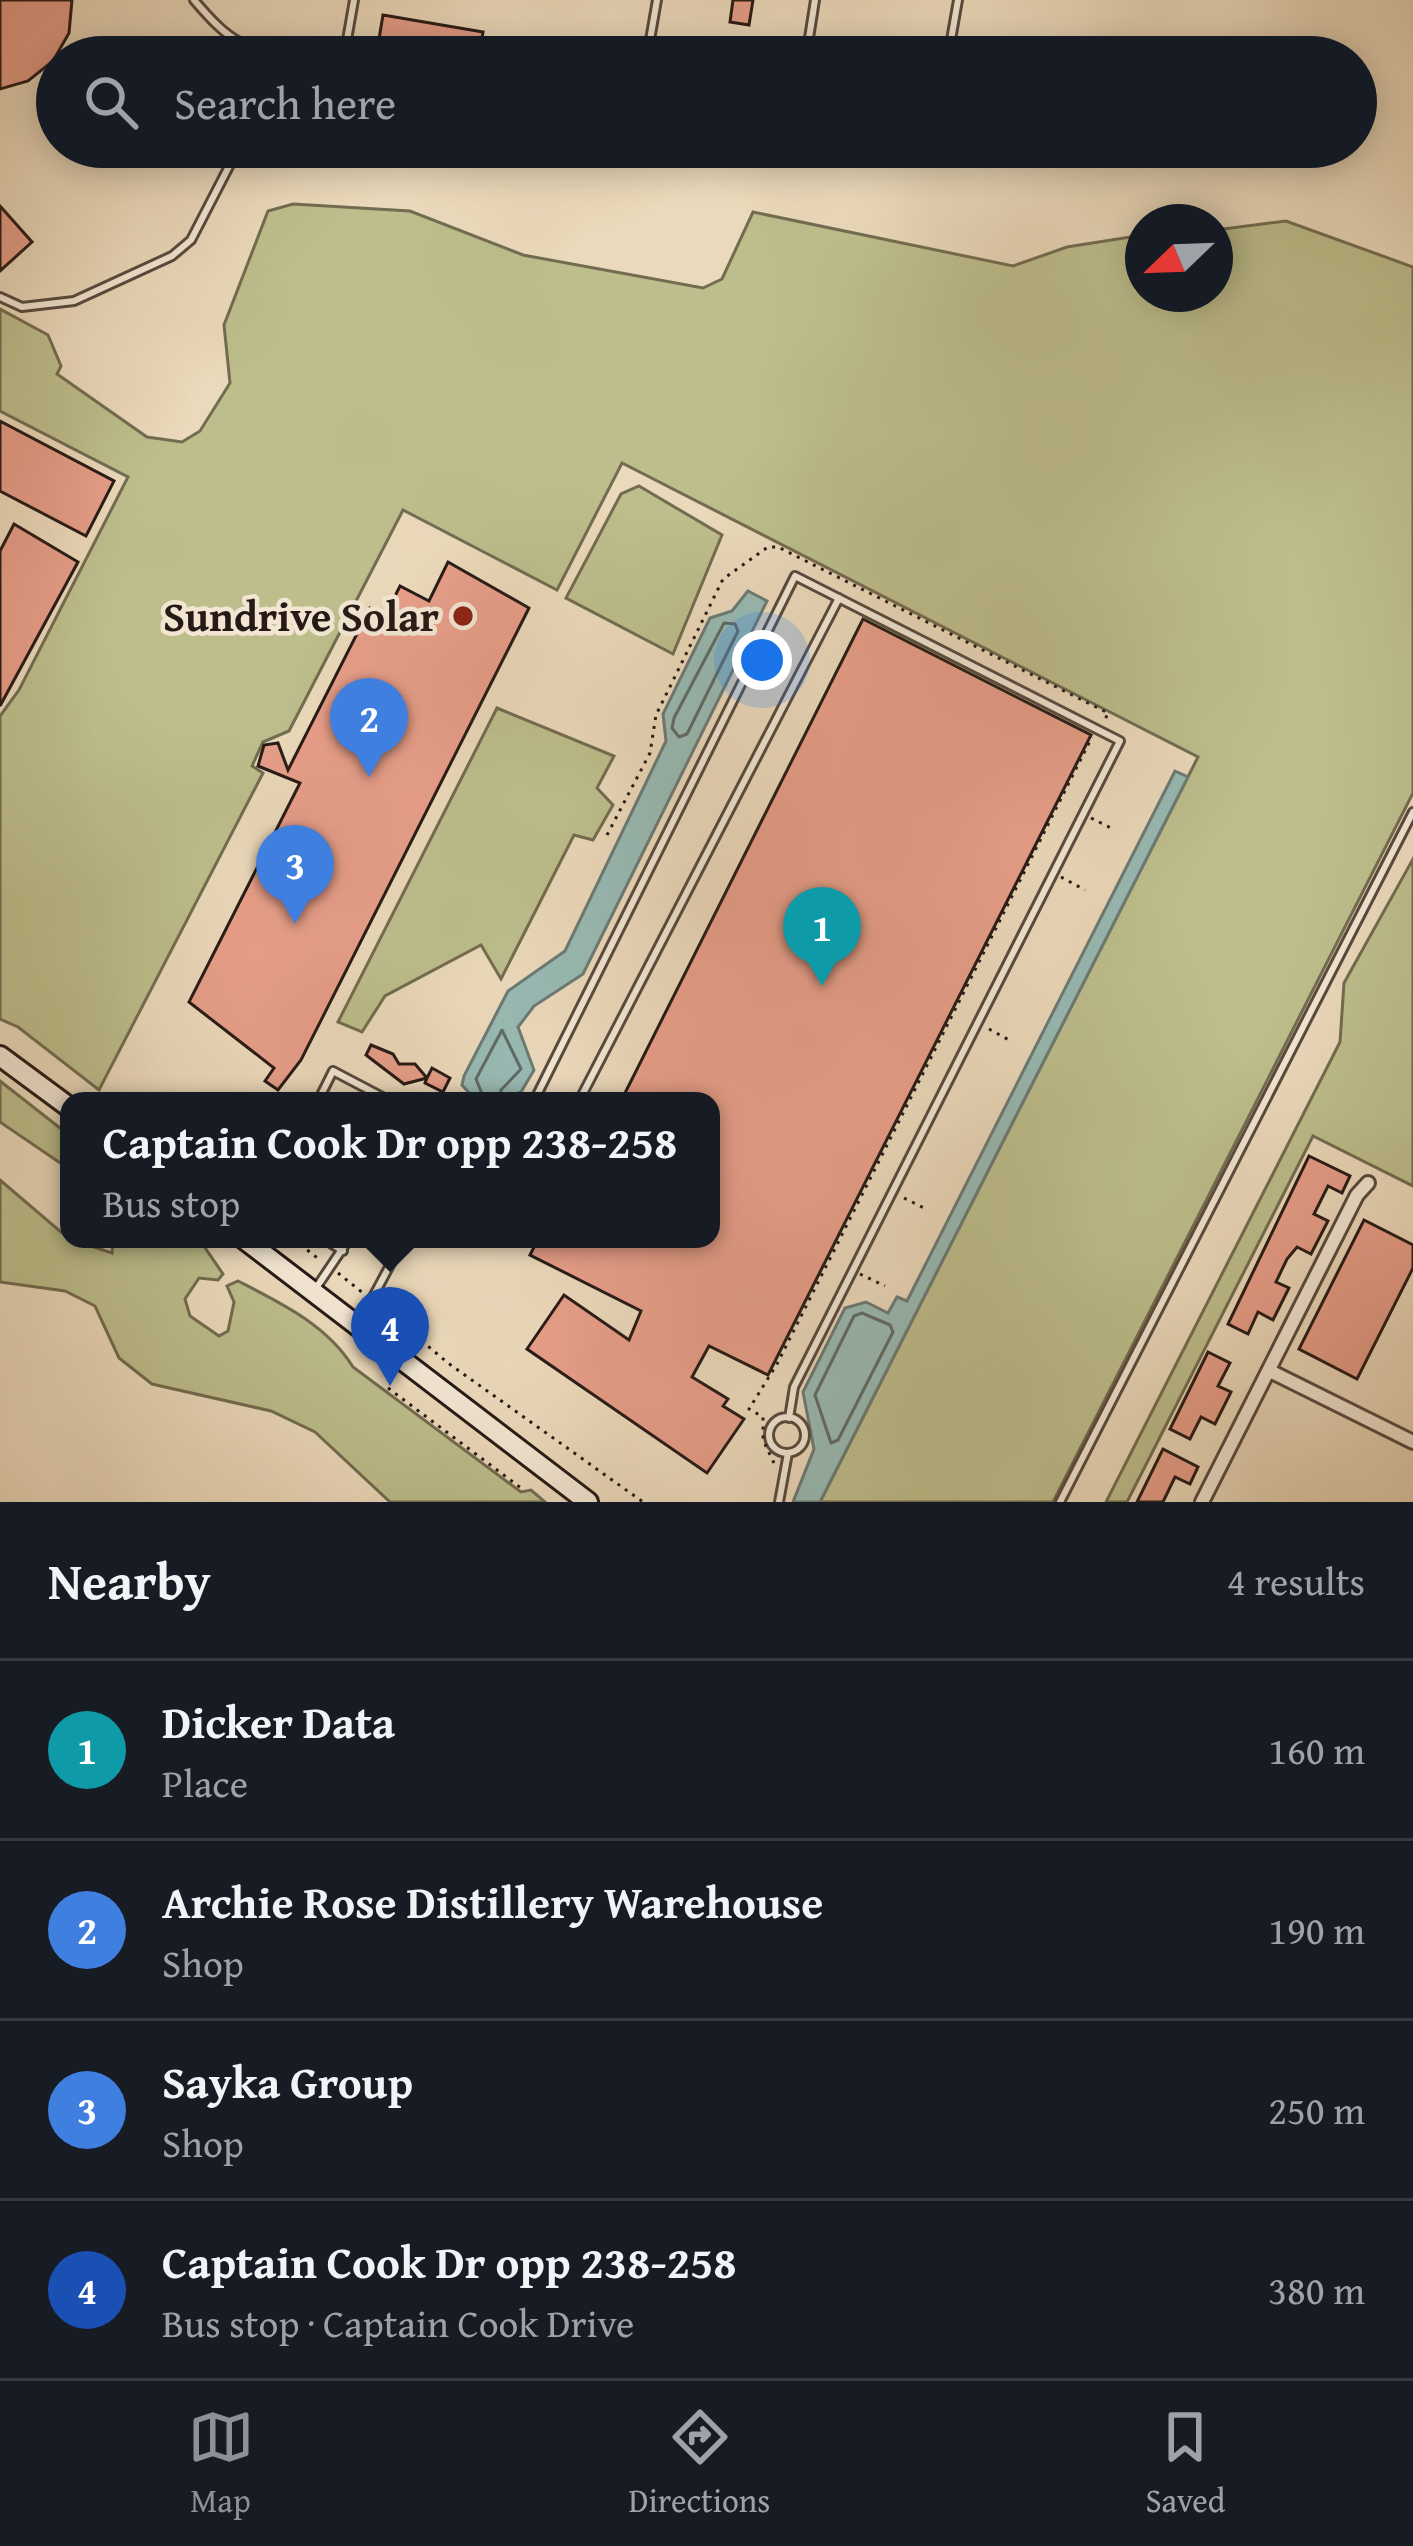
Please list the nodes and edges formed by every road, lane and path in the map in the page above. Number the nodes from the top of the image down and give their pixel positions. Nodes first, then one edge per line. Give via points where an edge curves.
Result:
1 (194, 0) edge
2 (354, 0) edge
3 (657, 0) edge
4 (815, 0) edge
5 (958, 0) edge
6 (224, 36) edge
7 (348, 36) edge
8 (651, 36) edge
9 (809, 36) edge
10 (952, 36) edge
11 (228, 168) edge
12 (0, 297) edge
13 (839, 598) junction
14 (1094, 734) dead end
15 (1413, 812) edge
16 (1091, 818) dead end
17 (1115, 830) dead end
18 (1061, 878) dead end
19 (1085, 890) dead end
20 (954, 1012) junction
21 (971, 1020) dead end
22 (985, 1027) dead end
23 (1009, 1040) dead end
24 (0, 1056) edge
25 (323, 1092) edge
26 (373, 1092) edge
27 (538, 1092) edge
28 (584, 1092) edge
29 (60, 1100) edge
30 (869, 1180) junction
31 (1368, 1183) dead end
32 (885, 1189) dead end
33 (899, 1196) dead end
34 (924, 1208) dead end
35 (256, 1248) edge
36 (305, 1248) edge
37 (338, 1248) edge
38 (344, 1248) edge
39 (399, 1248) edge
40 (343, 1251) junction
41 (830, 1259) junction
42 (845, 1267) dead end
43 (331, 1268) junction
44 (860, 1274) dead end
45 (885, 1286) dead end
46 (313, 1292) junction
47 (370, 1299) junction
48 (358, 1325) junction
49 (1272, 1372) junction
50 (388, 1388) dead end
51 (789, 1418) junction
52 (1413, 1442) edge
53 (788, 1453) junction
54 (775, 1472) dead end
55 (520, 1488) dead end
56 (779, 1501) edge
57 (588, 1502) edge
58 (643, 1502) edge
59 (1060, 1502) edge
60 (1202, 1502) edge

1 - 6 lane
2 - 7 lane
3 - 8 lane
4 - 9 lane
5 - 10 lane
11 - 12 lane via 191,240 172,256 74,301 22,307
13 - 27 lane via 795,576
13 - 28 lane
13 - 51 lane via 1120,740 794,1387
14 - 20 path
15 - 59 lane
16 - 17 path
18 - 19 path
20 - 21 path
20 - 30 path
22 - 23 path
24 - 29 main road
25 - 26 lane via 333,1071
30 - 32 path
30 - 41 path
31 - 49 street
33 - 34 path
35 - 46 main road
36 - 43 path
37 - 40 lane
38 - 40 lane
39 - 47 lane
40 - 43 lane
41 - 42 path
41 - 54 path via 749,1409 763,1417
43 - 46 lane
43 - 47 path
44 - 45 path
46 - 48 main road
47 - 48 lane
47 - 58 path
48 - 57 main road
49 - 52 street
49 - 60 street
50 - 55 path
51 - 53 lane via 805,1436
51 - 53 lane via 774,1422 769,1438
53 - 56 lane

